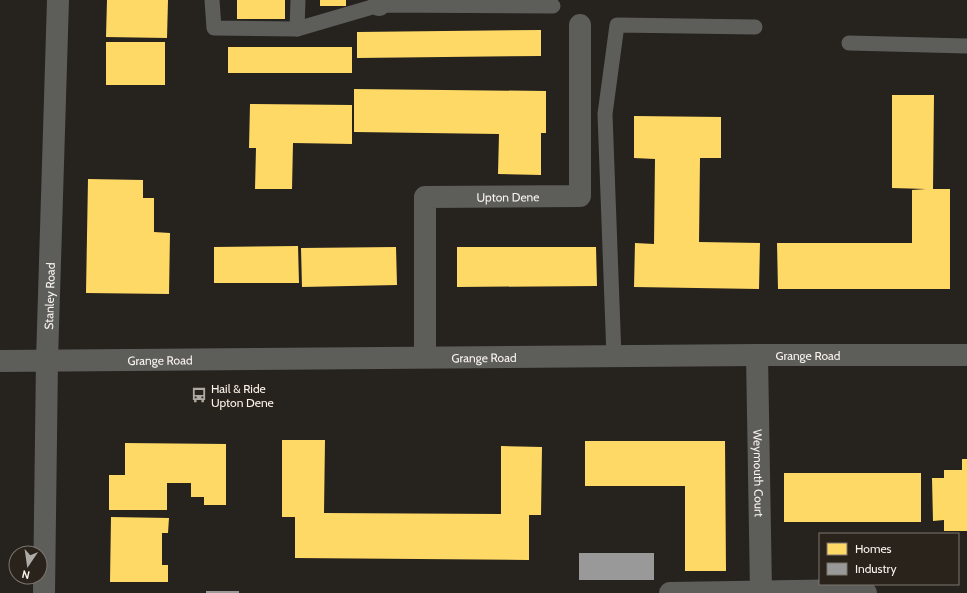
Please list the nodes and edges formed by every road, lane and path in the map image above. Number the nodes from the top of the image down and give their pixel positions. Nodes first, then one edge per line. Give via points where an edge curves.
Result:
1 (58, 0) edge
2 (212, 0) edge
3 (298, 0) edge
4 (379, 2) edge
5 (553, 6) dead end
6 (580, 25) dead end
7 (755, 27) dead end
8 (297, 29) junction
9 (849, 43) dead end
10 (967, 46) edge
11 (757, 355) junction
12 (967, 356) edge
13 (425, 357) junction
14 (614, 357) junction
15 (47, 360) junction
16 (0, 361) edge
17 (761, 591) junction
18 (44, 593) edge
19 (670, 593) edge
20 (866, 593) edge

1 - 15 street, Stanley Road
2 - 8 lane via 214,28
3 - 8 lane
4 - 5 lane
4 - 8 lane
6 - 13 street, Upton Dene via 580,196 425,197
7 - 14 lane via 618,25 605,114
9 - 10 lane
11 - 12 street, Grange Road
11 - 14 street, Grange Road
11 - 17 street, Weymouth Court
13 - 14 street, Grange Road
13 - 15 street, Grange Road
15 - 16 street, Grange Road
15 - 18 street, Stanley Road
17 - 19 street
17 - 20 street via 856,590

